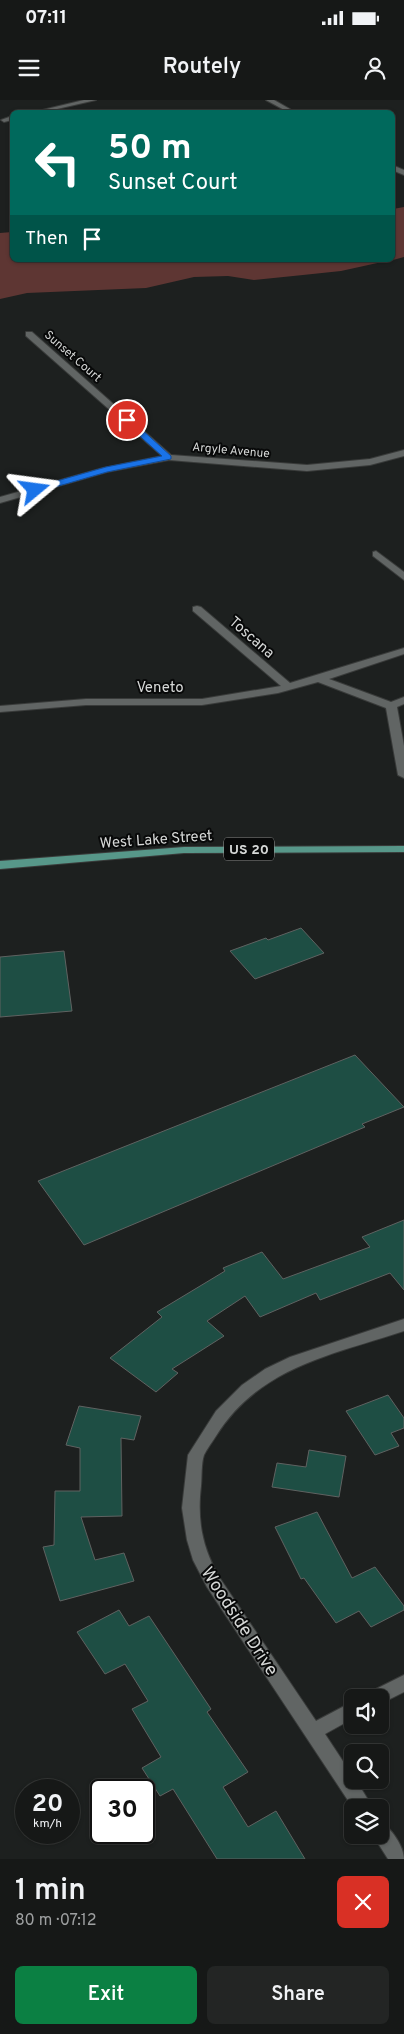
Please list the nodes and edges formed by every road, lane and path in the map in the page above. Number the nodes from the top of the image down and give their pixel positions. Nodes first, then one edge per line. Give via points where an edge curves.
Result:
1 (94, 100) edge
2 (269, 100) edge
3 (47, 110) edge
4 (288, 110) edge
5 (10, 118) edge
6 (4, 120) dead end
7 (29, 334) dead end
8 (404, 453) edge
9 (169, 457) junction
10 (0, 500) edge
11 (376, 554) dead end
12 (404, 577) edge
13 (197, 609) dead end
14 (404, 651) edge
15 (318, 678) junction
16 (288, 687) junction
17 (404, 700) edge
18 (1, 705) edge
19 (391, 706) junction
20 (404, 775) edge
21 (404, 849) edge
22 (0, 865) edge
23 (404, 1325) edge
24 (404, 1683) edge
25 (389, 1691) edge
26 (344, 1714) edge
27 (313, 1731) junction
28 (358, 1799) edge
29 (389, 1844) edge
30 (399, 1859) edge

1 - 3 street
2 - 4 street
5 - 6 street
7 - 9 street, Sunset Court
8 - 9 street, Argyle Avenue via 370,462 307,468
9 - 10 street, Argyle Avenue via 106,470
11 - 12 street
13 - 16 street, Toscana
14 - 15 street, Veneto
15 - 16 street, Veneto
15 - 19 street
16 - 18 street, Veneto via 202,702
17 - 19 street
19 - 20 street
21 - 22 main road, West Lake Street / US 20 via 184,850
23 - 27 street, Woodside Drive via 295,1360 270,1373 247,1389 221,1415 196,1456 190,1508 201,1560
24 - 25 street
26 - 27 street
27 - 28 street, Woodside Drive
29 - 30 street

